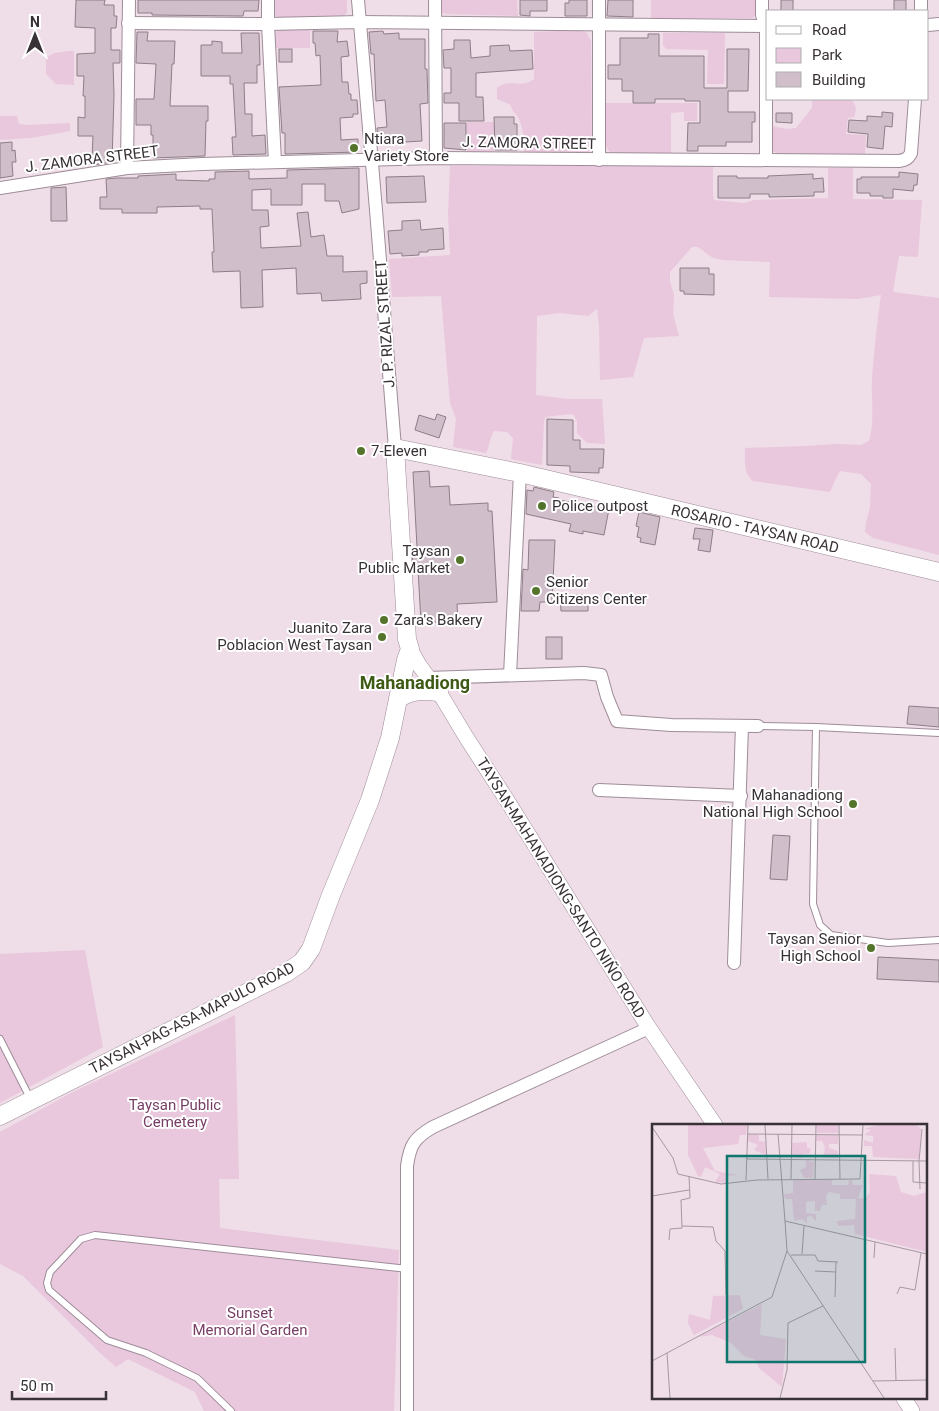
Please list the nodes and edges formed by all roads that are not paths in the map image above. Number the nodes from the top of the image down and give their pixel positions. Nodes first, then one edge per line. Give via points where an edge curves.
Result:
1 (129, 0) edge
2 (268, 0) edge
3 (358, 0) edge
4 (435, 0) edge
5 (599, 0) edge
6 (762, 0) edge
7 (360, 22) junction
8 (128, 23) junction
9 (268, 24) junction
10 (434, 24) junction
11 (766, 24) edge
12 (599, 25) junction
13 (766, 26) edge
14 (766, 100) edge
15 (915, 100) edge
16 (436, 158) junction
17 (372, 160) junction
18 (600, 160) junction
19 (766, 160) junction
20 (275, 162) junction
21 (127, 168) junction
22 (0, 188) edge
23 (395, 448) junction
24 (520, 473) junction
25 (939, 572) edge
26 (410, 649) junction
27 (510, 675) junction
28 (433, 685) junction
29 (399, 698) junction
30 (742, 726) junction
31 (758, 726) joint
32 (816, 727) junction
33 (939, 733) edge
34 (599, 790) dead end
35 (740, 796) junction
36 (939, 940) edge
37 (734, 963) dead end
38 (649, 1028) junction
39 (0, 1039) edge
40 (31, 1100) junction
41 (0, 1116) edge
42 (714, 1124) edge
43 (408, 1269) junction
44 (904, 1398) edge
45 (231, 1411) edge
46 (407, 1411) edge
47 (912, 1411) edge

1 - 8 street
2 - 9 street
3 - 7 street, J. P. RIZAL STREET
4 - 10 street
5 - 12 street
6 - 11 street
7 - 9 street
7 - 10 street
7 - 17 street, J. P. RIZAL STREET
8 - 9 street
8 - 21 street
9 - 20 street
10 - 12 street
10 - 16 street
12 - 13 street
12 - 18 street
14 - 19 street
15 - 19 street, J. ZAMORA STREET via 912,149 904,160
16 - 17 street, J. ZAMORA STREET
16 - 18 street, J. ZAMORA STREET
17 - 20 street, J. ZAMORA STREET
17 - 23 street, J. P. RIZAL STREET
18 - 19 street, J. ZAMORA STREET
20 - 21 street, J. ZAMORA STREET
21 - 22 street, J. ZAMORA STREET
23 - 24 main road, ROSARIO - TAYSAN ROAD
23 - 26 main road, J. P. RIZAL STREET
24 - 25 main road, ROSARIO - TAYSAN ROAD
24 - 27 street
26 - 28 street, TAYSAN-MAHANADIONG-SANTO NIÑO ROAD
26 - 29 main road, TAYSAN-PAG-ASA-MAPULO ROAD
27 - 28 street
27 - 30 street via 601,675 616,721
28 - 29 main road
28 - 38 street, TAYSAN-MAHANADIONG-SANTO NIÑO ROAD
29 - 40 main road, TAYSAN-PAG-ASA-MAPULO ROAD via 370,800 311,949 302,962 286,973
30 - 31 street
30 - 35 street
31 - 32 lane
32 - 33 lane
32 - 36 lane via 813,904 820,925 831,935 888,943
34 - 35 street
35 - 37 street
38 - 42 street, TAYSAN-MAHANADIONG-SANTO NIÑO ROAD
38 - 43 street via 433,1127 414,1141 407,1166
39 - 40 lane
40 - 41 main road, TAYSAN-PAG-ASA-MAPULO ROAD
43 - 45 lane via 95,1235 81,1239 50,1272 49,1290 106,1340 146,1353 197,1378
43 - 46 street
44 - 47 street

